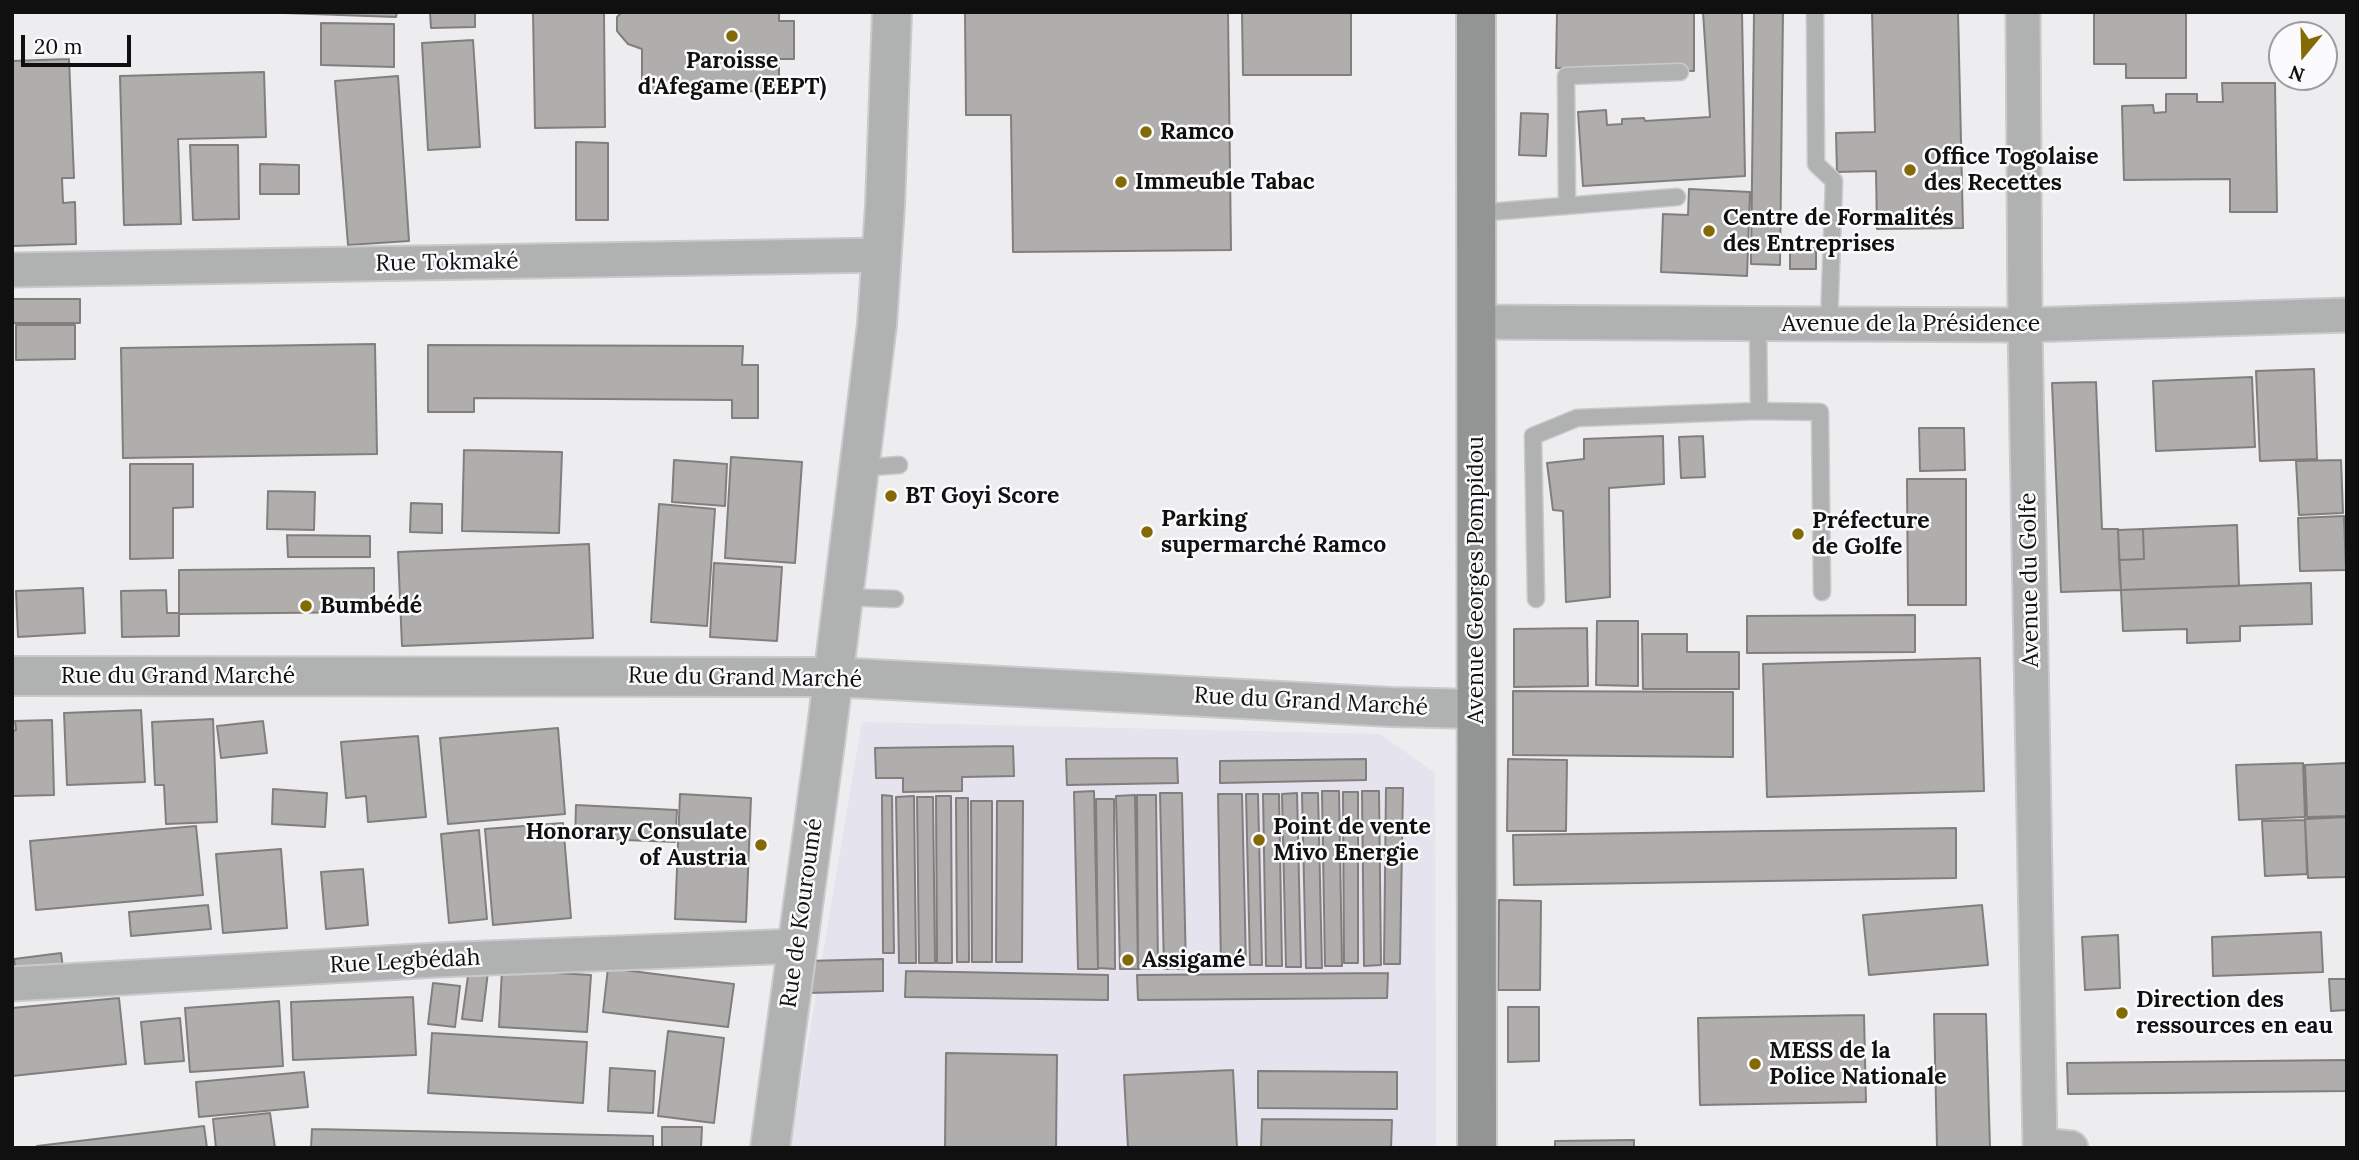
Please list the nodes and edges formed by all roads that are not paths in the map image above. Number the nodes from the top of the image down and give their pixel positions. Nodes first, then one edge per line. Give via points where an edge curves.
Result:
1 (892, 12) edge
2 (1476, 12) edge
3 (1815, 12) edge
4 (2023, 12) edge
5 (1680, 72) dead end
6 (1677, 197) dead end
7 (1567, 206) junction
8 (1476, 213) junction
9 (881, 255) junction
10 (12, 271) edge
11 (2347, 315) edge
12 (1475, 322) junction
13 (1758, 323) junction
14 (1829, 324) junction
15 (2025, 325) junction
16 (1759, 411) junction
17 (899, 465) dead end
18 (859, 468) junction
19 (1822, 592) dead end
20 (842, 597) junction
21 (895, 599) dead end
22 (1536, 599) dead end
23 (12, 676) edge
24 (834, 677) junction
25 (1476, 709) junction
26 (798, 946) junction
27 (12, 984) edge
28 (2050, 1147) edge
29 (770, 1148) edge
30 (1477, 1148) edge

1 - 9 street, Rue de Kouroumé
2 - 8 main road, Avenue Georges Pompidou
3 - 14 lane via 1816,164 1834,181
4 - 15 street, Avenue du Golfe
5 - 7 lane via 1566,76
6 - 7 lane
7 - 8 lane
8 - 12 main road, Avenue Georges Pompidou
9 - 10 street, Rue Tokmaké
9 - 18 street, Rue de Kouroumé
11 - 15 street, Avenue de la Présidence
12 - 13 street, Avenue de la Présidence
12 - 25 main road, Avenue Georges Pompidou
13 - 14 street, Avenue de la Présidence
13 - 16 lane
14 - 15 street, Avenue de la Présidence
15 - 28 street, Avenue du Golfe
16 - 19 lane via 1820,412
16 - 22 lane via 1577,418 1533,436
17 - 18 lane
18 - 20 street, Rue de Kouroumé
20 - 21 lane
20 - 24 street, Rue de Kouroumé
23 - 24 street, Rue du Grand Marché
24 - 25 street, Rue du Grand Marché
24 - 26 street, Rue de Kouroumé
25 - 30 main road, Avenue Georges Pompidou
26 - 27 street, Rue Legbédah via 451,959
26 - 29 street, Rue de Kouroumé

